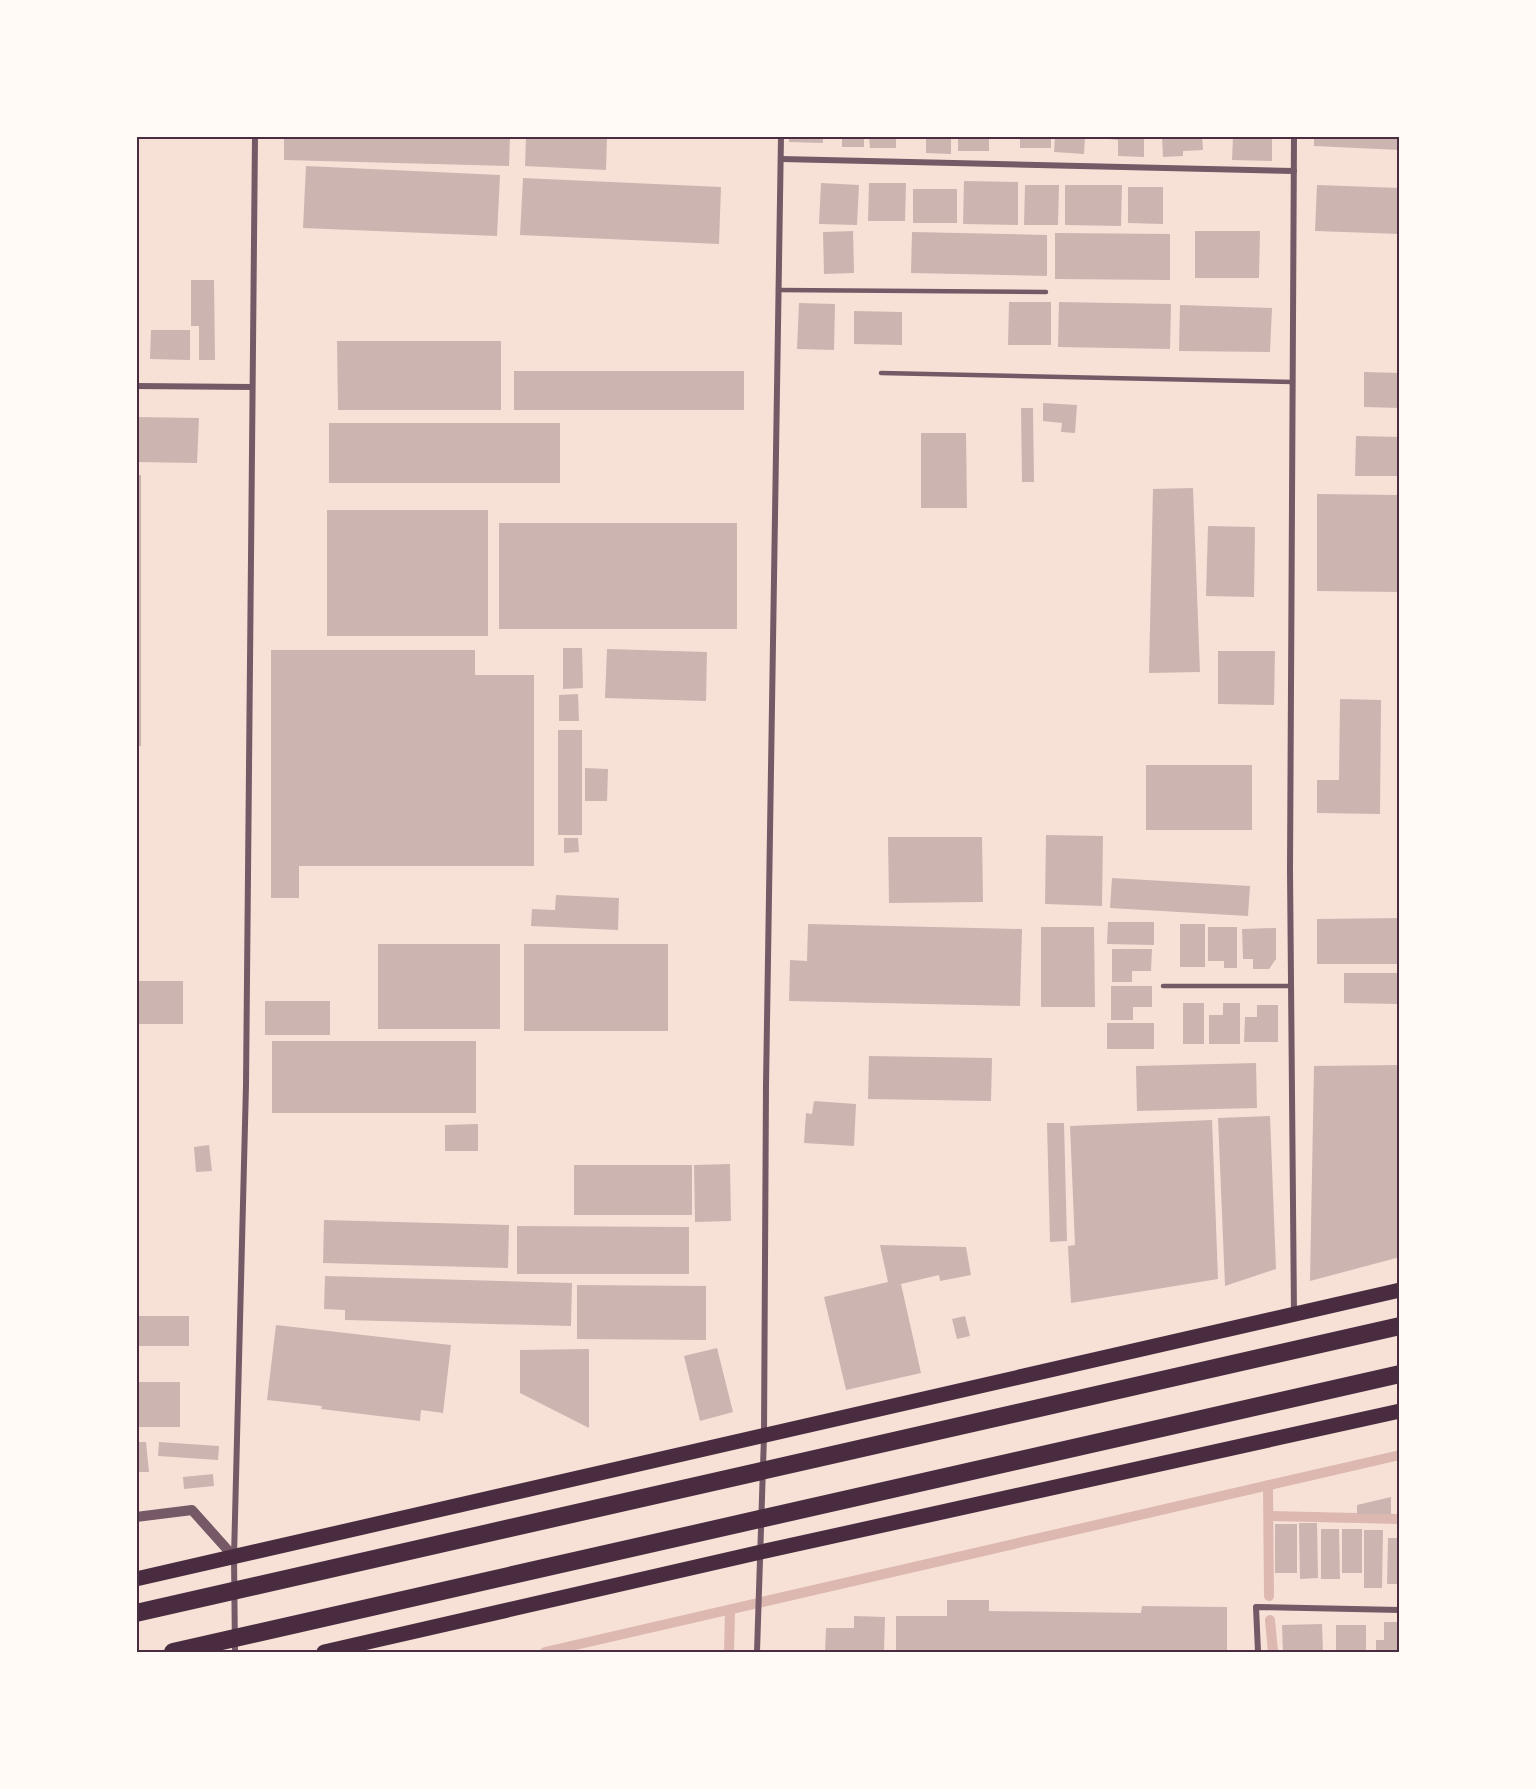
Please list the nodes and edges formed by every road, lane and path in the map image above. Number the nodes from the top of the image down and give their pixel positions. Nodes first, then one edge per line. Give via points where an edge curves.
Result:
1 (255, 136) edge
2 (781, 136) edge
3 (1294, 136) edge
4 (781, 159) junction
5 (1294, 171) junction
6 (778, 290) junction
7 (1046, 292) dead end
8 (881, 374) dead end
9 (1293, 382) junction
10 (136, 386) edge
11 (252, 387) junction
12 (1163, 986) dead end
13 (1291, 986) junction
14 (1400, 1290) edge
15 (1294, 1315) junction
16 (1400, 1326) edge
17 (1400, 1374) edge
18 (1400, 1411) edge
19 (764, 1437) junction
20 (136, 1517) edge
21 (761, 1552) junction
22 (234, 1557) junction
23 (136, 1579) edge
24 (1400, 1610) edge
25 (136, 1613) edge
26 (173, 1653) edge
27 (235, 1653) edge
28 (324, 1653) edge
29 (757, 1653) edge
30 (1258, 1653) edge

1 - 11 street
2 - 4 street
3 - 5 street
4 - 5 street
4 - 6 street
5 - 9 street
6 - 7 lane
6 - 19 street
8 - 9 lane
9 - 13 street
10 - 11 street
11 - 22 street via 246,1085
12 - 13 lane
13 - 15 street
14 - 15 main road
15 - 19 main road
16 - 25 highway
17 - 26 highway
18 - 21 main road
19 - 21 street
19 - 22 main road
20 - 22 street via 192,1510
21 - 28 main road
21 - 29 street
22 - 23 main road
22 - 27 street
24 - 30 street via 1256,1607

